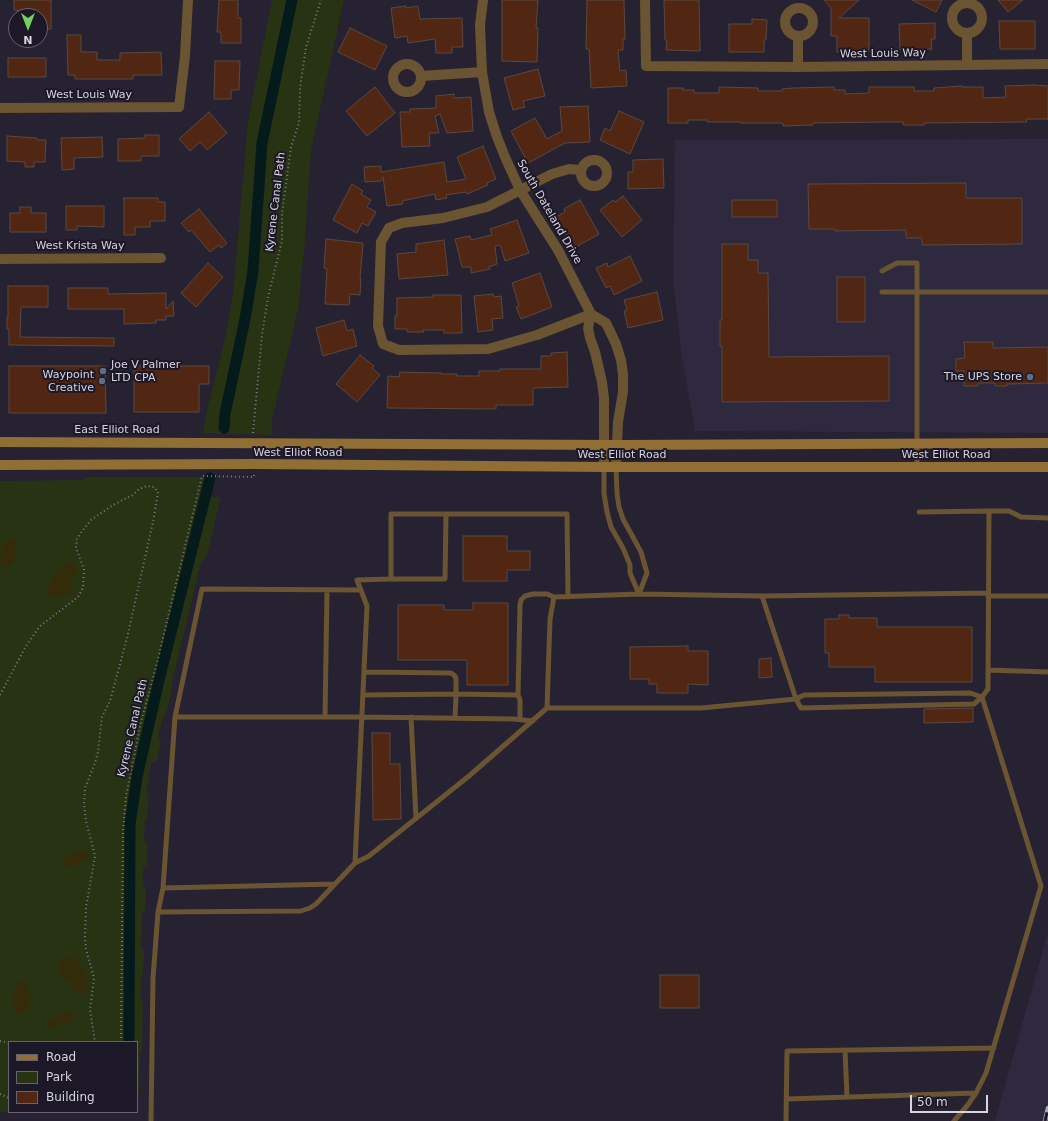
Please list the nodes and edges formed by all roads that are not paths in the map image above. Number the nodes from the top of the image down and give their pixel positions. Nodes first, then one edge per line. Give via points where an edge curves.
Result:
1 (188, 0) edge
2 (483, 0) edge
3 (645, 0) edge
4 (967, 34) dead end
5 (798, 36) dead end
6 (1048, 64) edge
7 (967, 65) junction
8 (798, 67) junction
9 (482, 72) junction
10 (421, 76) dead end
11 (0, 108) edge
12 (581, 170) dead end
13 (520, 190) junction
14 (161, 258) dead end
15 (0, 259) edge
16 (882, 271) dead end
17 (882, 292) dead end
18 (918, 292) junction
19 (1048, 292) edge
20 (591, 314) junction
21 (0, 442) edge
22 (234, 442) joint
23 (917, 443) junction
24 (1048, 443) edge
25 (604, 444) junction
26 (618, 445) junction
27 (0, 465) edge
28 (604, 467) junction
29 (616, 467) junction
30 (917, 467) junction
31 (1048, 467) edge
32 (989, 511) junction
33 (919, 512) dead end
34 (446, 514) junction
35 (1048, 518) edge
36 (391, 579) junction
37 (327, 590) junction
38 (361, 590) junction
39 (639, 594) junction
40 (988, 595) junction
41 (762, 596) junction
42 (1048, 596) edge
43 (554, 597) junction
44 (568, 597) junction
45 (988, 670) junction
46 (364, 672) junction
47 (1048, 672) edge
48 (456, 694) junction
49 (363, 695) junction
50 (518, 695) junction
51 (982, 697) junction
52 (796, 699) junction
53 (546, 708) junction
54 (175, 717) junction
55 (325, 717) junction
56 (362, 717) junction
57 (411, 717) junction
58 (455, 718) junction
59 (520, 719) junction
60 (532, 721) junction
61 (416, 818) junction
62 (355, 863) junction
63 (335, 884) junction
64 (163, 888) junction
65 (158, 912) junction
66 (994, 1048) junction
67 (845, 1050) junction
68 (976, 1093) junction
69 (847, 1097) junction
70 (786, 1099) junction
71 (151, 1121) edge
72 (786, 1121) edge
73 (954, 1121) edge

1 - 11 street, West Louis Way via 179,107
2 - 9 street, South Dateland Drive via 480,25
3 - 8 street, West Louis Way via 646,66
4 - 7 street
5 - 8 street
6 - 7 street, West Louis Way
7 - 8 street, West Louis Way
9 - 10 street
9 - 13 street, South Dateland Drive via 490,118 504,157
12 - 13 street via 569,169 552,174
13 - 20 street, South Dateland Drive via 558,250
13 - 20 street via 487,207 443,218 402,223 389,228 381,242 378,326 383,344 400,350 488,349 537,335
14 - 15 street, West Krista Way
16 - 18 lane via 897,263 918,263
17 - 18 lane
18 - 19 lane
18 - 23 lane
20 - 25 street via 588,328 604,398
20 - 26 street, South Dateland Drive via 606,323 621,360 623,392 618,422
21 - 22 main road, East Elliot Road
22 - 25 main road, West Elliot Road
23 - 24 main road, West Elliot Road
23 - 26 main road, West Elliot Road
23 - 30 lane
25 - 26 main road, West Elliot Road
25 - 28 street
26 - 29 street, South Dateland Drive
27 - 28 main road, West Elliot Road
28 - 29 main road, West Elliot Road
28 - 39 lane via 610,527 624,548 630,565 630,574
29 - 30 main road, West Elliot Road
29 - 39 lane via 619,507 641,552 647,573
30 - 31 main road, West Elliot Road
32 - 33 lane
32 - 35 lane via 1009,511 1021,517
32 - 40 lane
34 - 36 lane via 445,579
34 - 36 lane via 391,514
34 - 44 lane via 567,514
36 - 38 lane via 358,580
37 - 38 lane
37 - 54 lane via 202,589
37 - 55 lane
38 - 46 lane via 367,606
39 - 41 lane
39 - 44 lane
40 - 41 lane
40 - 42 lane
40 - 45 lane
41 - 52 lane
43 - 44 lane
43 - 50 lane via 533,594 521,600
43 - 53 lane via 550,619
45 - 47 lane
45 - 51 lane via 988,689
46 - 48 lane via 451,673 456,678
46 - 49 lane
48 - 49 lane
48 - 50 lane
48 - 58 lane
49 - 56 lane
50 - 59 lane
51 - 52 lane via 970,693 804,695
51 - 52 lane via 974,704 801,708
51 - 66 lane via 1041,886
52 - 53 lane via 701,708
53 - 60 lane
54 - 55 lane
54 - 64 lane
55 - 56 lane
56 - 57 lane
56 - 62 lane
57 - 58 lane
57 - 61 lane
58 - 59 lane
59 - 60 lane
60 - 61 lane
61 - 62 lane via 369,856
62 - 63 lane
63 - 64 lane
63 - 65 lane via 316,904 301,911
64 - 65 lane
65 - 71 lane via 153,978
66 - 67 lane
66 - 68 lane via 986,1074
67 - 69 lane
67 - 70 lane via 787,1051
68 - 69 lane
68 - 73 lane
69 - 70 lane
70 - 72 lane

